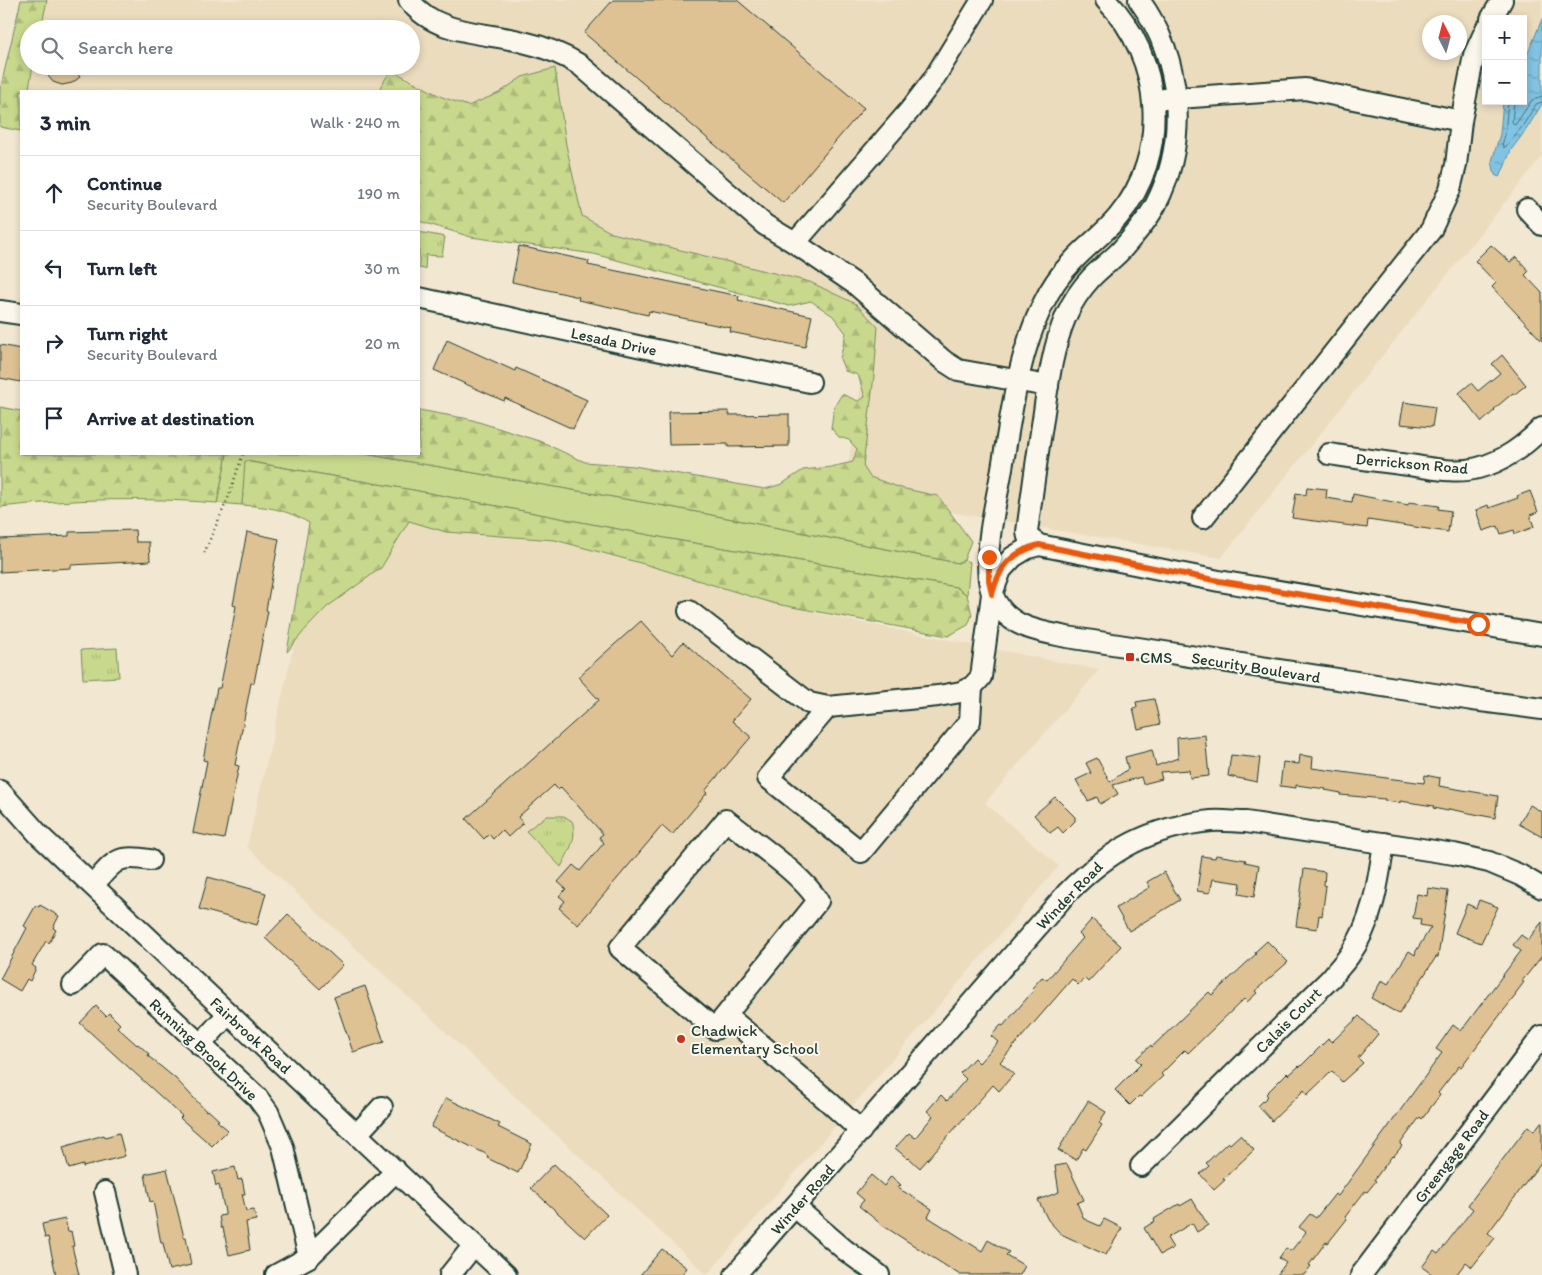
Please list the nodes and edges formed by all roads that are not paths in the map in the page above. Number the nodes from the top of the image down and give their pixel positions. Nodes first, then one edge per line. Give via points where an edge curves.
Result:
1 (409, 0) edge
2 (982, 0) edge
3 (1106, 0) edge
4 (1139, 0) edge
5 (1502, 0) edge
6 (1493, 15) edge
7 (1482, 38) edge
8 (1176, 98) junction
9 (1154, 100) junction
10 (1461, 121) junction
11 (1527, 209) dead end
12 (1542, 225) edge
13 (795, 243) junction
14 (420, 298) edge
15 (0, 311) edge
16 (20, 314) edge
17 (1017, 380) junction
18 (810, 382) dead end
19 (1048, 386) junction
20 (1542, 428) edge
21 (1329, 454) dead end
22 (1203, 518) dead end
23 (1033, 538) junction
24 (992, 594) junction
25 (688, 611) dead end
26 (1542, 635) edge
27 (972, 687) junction
28 (828, 707) junction
29 (1542, 708) edge
30 (0, 791) edge
31 (1384, 843) junction
32 (150, 860) dead end
33 (93, 885) junction
34 (1542, 888) edge
35 (73, 985) dead end
36 (228, 1014) junction
37 (720, 1022) junction
38 (1542, 1036) edge
39 (200, 1045) junction
40 (382, 1107) dead end
41 (861, 1131) junction
42 (357, 1134) junction
43 (1141, 1166) dead end
44 (396, 1171) junction
45 (105, 1192) dead end
46 (795, 1207) junction
47 (474, 1245) junction
48 (309, 1257) junction
49 (1365, 1273) edge
50 (125, 1275) edge
51 (276, 1275) edge
52 (450, 1275) edge
53 (506, 1275) edge
54 (735, 1275) edge
55 (879, 1275) edge

1 - 13 street via 426,17 454,28 521,41 561,53 580,65 765,225
2 - 13 street via 933,80 910,110
3 - 9 street, Security Boulevard via 1139,47
4 - 8 street via 1163,39
5 - 6 street
7 - 10 street via 1474,55
8 - 9 street
8 - 10 street via 1305,89
8 - 19 street via 1177,129 1165,183 1139,229 1123,249 1090,278 1077,296 1056,341
9 - 17 street, Security Boulevard via 1150,152 1143,175 1120,216 1071,262 1043,304
10 - 22 street via 1450,189 1431,230
11 - 12 street
13 - 17 street via 855,284 944,362 958,370
14 - 18 street, Lesada Drive
15 - 16 street
17 - 19 street
17 - 24 street, Security Boulevard via 992,526 989,557
19 - 23 street
20 - 21 street, Derrickson Road via 1511,455 1476,469 1427,468
23 - 24 street via 1028,548 1013,556 1001,570
23 - 26 street via 1219,581
24 - 27 street via 981,677
24 - 29 street, Security Boulevard via 999,607 1021,625 1067,637
25 - 28 street via 809,703
27 - 28 street via 938,696
27 - 28 street via 970,720 861,852 768,778
30 - 33 street, Fairbrook Road via 40,836
31 - 34 street, Winder Road via 1489,862
31 - 41 street, Winder Road via 1255,823 1213,821 1156,832 1131,843 1087,872 1066,894
31 - 43 street, Calais Court via 1371,912 1349,956 1332,977
32 - 33 street via 122,858
33 - 36 street, Fairbrook Road
35 - 39 street, Running Brook Drive via 103,954
36 - 39 street
36 - 42 street, Fairbrook Road
37 - 37 street via 818,901 799,878 726,820 620,948
37 - 41 street via 828,1101
38 - 49 street, Greengage Road
39 - 48 street, Running Brook Drive via 257,1097 268,1112 283,1147
40 - 42 street
41 - 46 street, Winder Road
42 - 44 street, Fairbrook Road
44 - 47 street, Fairbrook Road
44 - 48 street
45 - 50 street
46 - 54 street, Winder Road
46 - 55 street
47 - 52 street
47 - 53 street, Fairbrook Road
48 - 51 street

